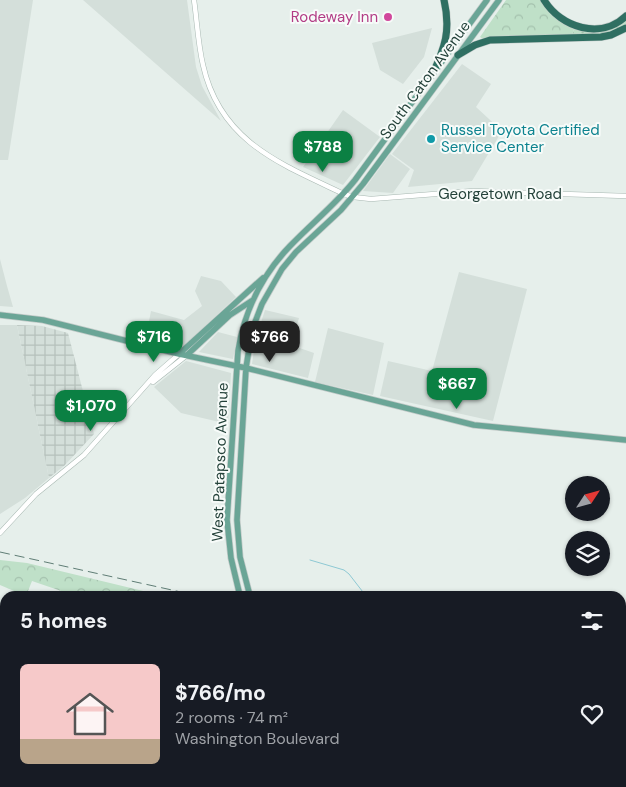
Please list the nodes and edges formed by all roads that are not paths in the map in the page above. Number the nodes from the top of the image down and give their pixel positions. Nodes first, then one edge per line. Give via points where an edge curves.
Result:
1 (194, 0) edge
2 (444, 0) edge
3 (487, 0) edge
4 (499, 0) edge
5 (544, 0) edge
6 (626, 16) edge
7 (626, 28) edge
8 (458, 55) junction
9 (432, 75) junction
10 (344, 194) junction
11 (626, 196) edge
12 (353, 197) junction
13 (268, 274) junction
14 (253, 300) junction
15 (262, 304) junction
16 (0, 315) edge
17 (179, 354) junction
18 (187, 356) junction
19 (236, 366) junction
20 (246, 368) junction
21 (145, 387) junction
22 (626, 440) edge
23 (0, 533) edge
24 (238, 591) edge
25 (249, 591) edge

1 - 10 street, Georgetown Road via 206,74 215,98 231,123 272,159
2 - 9 highway via 446,39
3 - 9 main road, South Caton Avenue
4 - 8 main road, South Caton Avenue
5 - 6 highway via 558,17 583,28 609,26
7 - 8 highway via 601,37 490,40
8 - 12 main road, South Caton Avenue
9 - 10 main road, South Caton Avenue
10 - 12 street, Georgetown Road
10 - 13 main road, South Caton Avenue via 290,246
11 - 12 street, Georgetown Road via 473,191 378,199
12 - 15 main road, South Caton Avenue via 290,259
13 - 14 main road, South Caton Avenue
13 - 17 main road, South Caton Avenue
14 - 15 main road
14 - 18 main road, South Caton Avenue via 230,315
14 - 19 main road, West Patapsco Avenue via 240,340
15 - 20 main road, West Patapsco Avenue via 252,330
16 - 17 main road via 43,320
17 - 18 main road
17 - 21 street
18 - 19 main road
18 - 21 street
19 - 20 main road
19 - 24 main road, West Patapsco Avenue via 227,520
20 - 22 main road via 474,425
20 - 25 main road, West Patapsco Avenue via 237,520 240,557
21 - 23 street via 84,455 36,494

